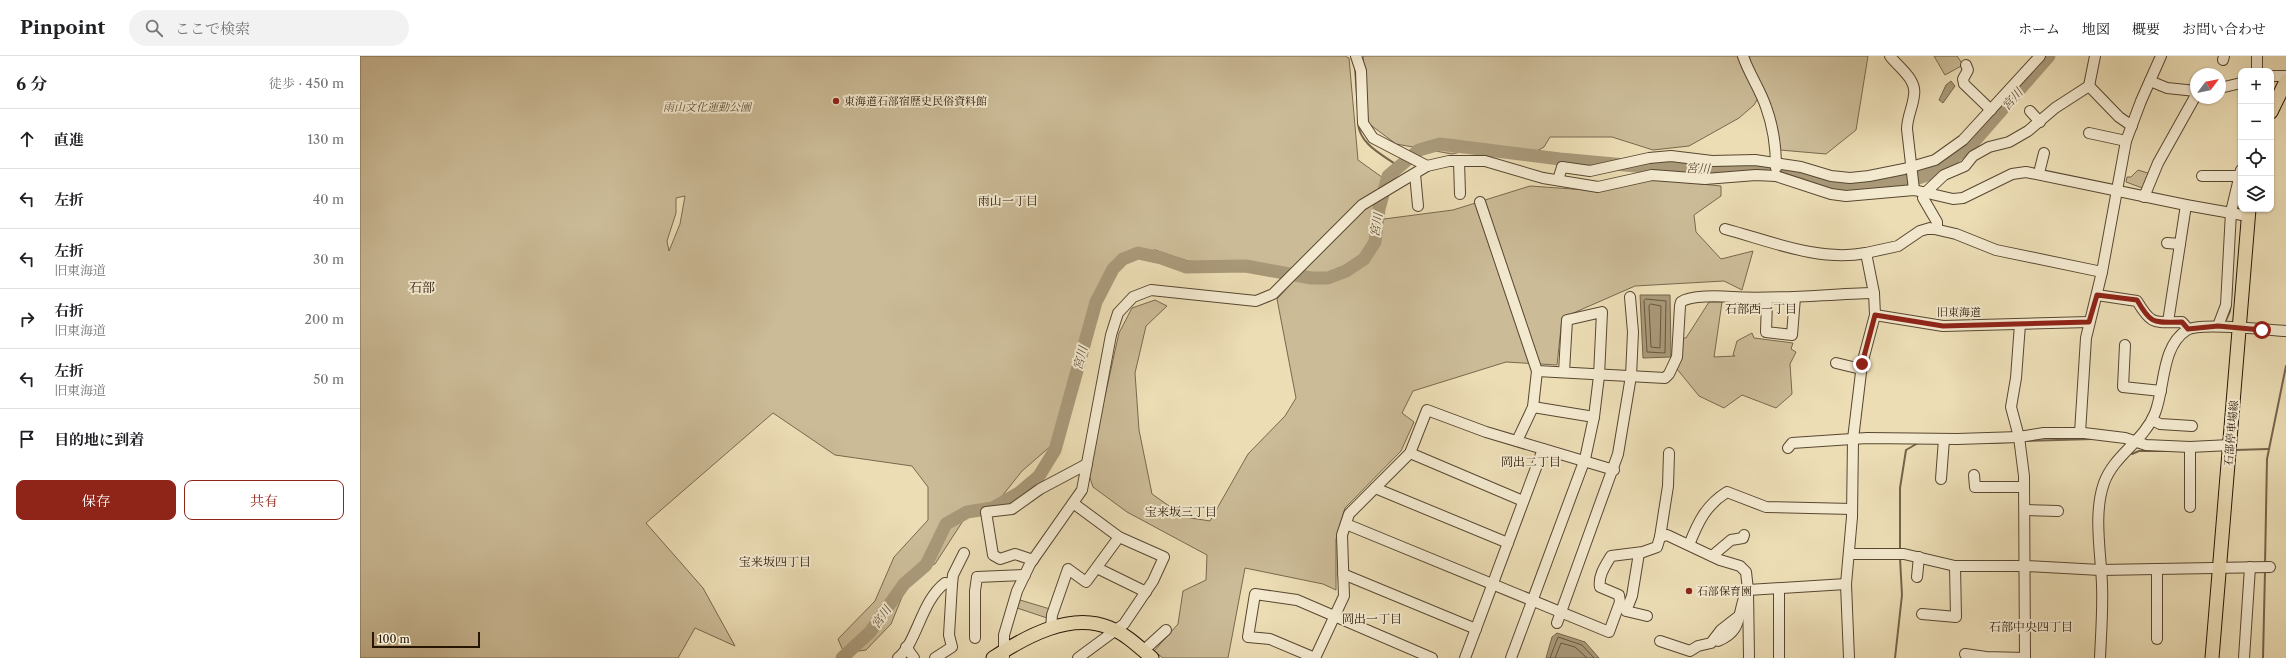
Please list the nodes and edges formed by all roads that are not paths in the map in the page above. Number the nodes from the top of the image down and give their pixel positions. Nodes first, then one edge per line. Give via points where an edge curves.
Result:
1 (1356, 56) edge
2 (1743, 56) edge
3 (1890, 56) edge
4 (2033, 56) edge
5 (2040, 56) edge
6 (2095, 56) edge
7 (2161, 56) edge
8 (2257, 56) edge
9 (1966, 65) dead end
10 (2257, 68) edge
11 (2274, 76) edge
12 (2286, 76) edge
13 (2150, 81) junction
14 (2286, 81) edge
15 (2238, 84) edge
16 (2090, 86) junction
17 (2226, 87) edge
18 (2190, 90) edge
19 (2191, 104) edge
20 (2274, 106) edge
21 (1989, 109) junction
22 (2030, 111) dead end
23 (2040, 122) junction
24 (2132, 126) junction
25 (2089, 132) dead end
26 (2126, 142) junction
27 (2044, 153) dead end
28 (1458, 161) junction
29 (1776, 163) junction
30 (1427, 166) junction
31 (1912, 168) junction
32 (2039, 173) junction
33 (2238, 173) edge
34 (1415, 174) junction
35 (1559, 175) junction
36 (1776, 176) junction
37 (2202, 176) dead end
38 (2239, 176) edge
39 (1913, 187) junction
40 (2118, 190) junction
41 (1925, 193) junction
42 (1460, 194) dead end
43 (2144, 197) junction
44 (1480, 202) dead end
45 (1418, 206) dead end
46 (2186, 206) junction
47 (2231, 212) junction
48 (2238, 212) edge
49 (2249, 212) edge
50 (1725, 229) dead end
51 (1937, 229) junction
52 (2167, 243) dead end
53 (2180, 244) junction
54 (1866, 253) junction
55 (2102, 272) junction
56 (1874, 293) junction
57 (2097, 295) junction
58 (1630, 297) dead end
59 (1795, 297) junction
60 (1767, 300) junction
61 (1875, 315) junction
62 (2089, 322) junction
63 (2168, 322) junction
64 (2020, 324) junction
65 (2218, 326) junction
66 (2188, 329) junction
67 (2240, 329) junction
68 (2286, 331) edge
69 (2125, 345) dead end
70 (1836, 363) dead end
71 (1861, 370) junction
72 (1537, 371) junction
73 (1564, 372) junction
74 (1599, 374) junction
75 (1631, 376) junction
76 (2161, 391) junction
77 (1533, 407) junction
78 (1594, 417) junction
79 (2152, 420) junction
80 (2192, 426) dead end
81 (2080, 433) junction
82 (2019, 437) junction
83 (1854, 439) junction
84 (1944, 439) junction
85 (1517, 441) junction
86 (2136, 441) junction
87 (2230, 445) junction
88 (2190, 447) junction
89 (1788, 448) dead end
90 (1543, 449) junction
91 (1410, 453) junction
92 (1669, 453) dead end
93 (1584, 462) junction
94 (1087, 464) junction
95 (1614, 470) junction
96 (1974, 475) dead end
97 (1941, 480) dead end
98 (2024, 487) junction
99 (1376, 488) junction
100 (1524, 501) junction
101 (1073, 503) junction
102 (2190, 507) dead end
103 (1852, 509) junction
104 (2025, 510) junction
105 (2058, 511) dead end
106 (1346, 524) junction
107 (1744, 536) dead end
108 (1119, 537) junction
109 (1660, 537) junction
110 (1508, 543) junction
111 (1689, 544) junction
112 (964, 553) dead end
113 (1639, 553) junction
114 (1850, 554) junction
115 (1712, 556) junction
116 (1919, 557) junction
117 (1033, 560) junction
118 (1955, 566) junction
119 (2026, 566) junction
120 (2250, 567) junction
121 (2270, 567) dead end
122 (1097, 568) junction
123 (2219, 568) junction
124 (2157, 569) junction
125 (2100, 570) junction
126 (1343, 574) junction
127 (1025, 576) junction
128 (1917, 577) dead end
129 (952, 584) junction
130 (1846, 584) junction
131 (1492, 585) junction
132 (1748, 590) junction
133 (1780, 590) junction
134 (1146, 592) junction
135 (1532, 601) junction
136 (1561, 613) junction
137 (1922, 614) dead end
138 (1334, 616) junction
139 (1647, 616) dead end
140 (1739, 616) junction
141 (1558, 623) dead end
142 (1051, 629) junction
143 (1476, 629) junction
144 (1116, 630) junction
145 (1166, 630) dead end
146 (2154, 634) dead end
147 (975, 638) dead end
148 (1660, 640) dead end
149 (1718, 641) dead end
150 (906, 647) junction
151 (1148, 654) edge
152 (1965, 654) dead end
153 (1000, 656) edge
154 (898, 658) edge
155 (914, 658) edge
156 (935, 658) edge
157 (1078, 658) edge
158 (1315, 658) edge
159 (1432, 658) edge
160 (1465, 658) edge
161 (1511, 658) edge
162 (1748, 658) edge
163 (1779, 658) edge
164 (1849, 658) edge
165 (2025, 658) edge
166 (2100, 658) edge
167 (2212, 658) edge
168 (2244, 658) edge

1 - 30 street via 1361,71 1363,123 1373,138
2 - 29 street via 1747,70 1766,106
3 - 31 street via 1907,75 1914,88 1915,94 1907,121
4 - 21 street
5 - 21 street
6 - 16 street
7 - 13 street
8 - 10 street
9 - 21 street via 1968,70 1963,79 1964,84
11 - 12 street
13 - 18 street via 2167,88
13 - 24 street
14 - 20 main road
15 - 17 street
16 - 23 street via 2055,108
16 - 24 street via 2119,117
19 - 43 street via 2158,163
21 - 31 street via 1963,140 1935,160
22 - 23 street
23 - 41 street via 2009,142 1989,147 1973,156 1965,166 1944,175
24 - 26 street
25 - 26 street
26 - 40 street
27 - 32 street
28 - 30 street
28 - 35 street via 1485,160
28 - 42 street
29 - 31 street via 1850,178
29 - 35 street via 1755,160 1712,161 1671,156
29 - 36 street
30 - 34 street
31 - 39 street
32 - 40 street
32 - 41 street via 2012,174 1963,198 1953,199
33 - 37 street
34 - 45 street
34 - 94 street via 1392,185 1362,205 1273,294 1256,301 1151,290 1133,297 1118,313 1111,335
35 - 36 street via 1598,187 1652,175 1705,179
36 - 39 street via 1831,194 1846,196
38 - 47 street
39 - 41 street
40 - 43 street
40 - 55 street
41 - 51 street via 1923,198 1937,222
43 - 46 street
44 - 72 street
46 - 47 street
46 - 53 street
47 - 48 street
47 - 65 street via 2226,305
49 - 67 main road, 石部停車場線
50 - 54 street via 1812,253 1849,256
51 - 54 street via 1920,231 1898,246
51 - 55 street via 1996,250
52 - 53 street
53 - 63 street
54 - 56 street
55 - 57 street
56 - 59 street
56 - 61 street
57 - 62 street
57 - 63 street via 2137,300 2144,315 2151,321
58 - 75 street via 1633,332
59 - 60 street
59 - 60 street via 1792,335 1766,332
60 - 75 street via 1718,296 1684,300 1680,306 1677,357 1669,374 1665,378 1655,379
61 - 64 street, 旧東海道 via 1943,326
61 - 71 street
62 - 64 street, 旧東海道
62 - 81 street
63 - 66 street via 2182,322
64 - 82 street via 2011,407
65 - 66 street
65 - 67 street
66 - 76 street via 2173,344
67 - 68 street
67 - 87 main road, 石部停車場線
69 - 76 street via 2123,387
70 - 71 street
71 - 83 street
72 - 73 street
72 - 77 street
73 - 74 street
73 - 74 street via 1567,320 1602,312
74 - 75 street
74 - 78 street
75 - 95 street
76 - 79 street
77 - 78 street
77 - 85 street
78 - 93 street
79 - 80 street via 2160,424
79 - 86 street
81 - 82 street via 2044,433
81 - 86 street
82 - 84 street
82 - 98 street
83 - 84 street
83 - 89 street via 1792,442
83 - 103 street
84 - 97 street
85 - 90 street
85 - 91 street via 1427,410
86 - 88 street via 2146,445
86 - 125 street via 2113,466 2104,484 2098,526
87 - 88 street
87 - 123 main road, 石部停車場線
88 - 102 street
90 - 93 street
90 - 100 street
91 - 99 street
91 - 100 street
92 - 109 street via 1668,486
93 - 95 street
93 - 135 street
94 - 101 street via 1082,490
94 - 117 street via 1040,489 1012,509 986,512 993,555 1000,559 1015,554
95 - 136 street
96 - 98 street via 1975,486
98 - 104 street
99 - 106 street via 1349,514
99 - 110 street
100 - 110 street
101 - 108 street
101 - 117 street
103 - 111 street via 1766,507 1727,492 1715,499 1704,511
103 - 114 street
104 - 105 street
104 - 119 street
106 - 126 street via 1342,535
106 - 131 street
107 - 115 street via 1731,540
108 - 122 street
108 - 134 street via 1164,557
109 - 111 street via 1667,535
109 - 113 street via 1657,547
110 - 131 street
111 - 115 street
112 - 129 street
113 - 136 street via 1611,556 1602,570 1600,588 1619,595 1620,602 1609,632
113 - 139 street via 1632,596 1626,611
114 - 116 street via 1904,554
114 - 130 street
115 - 132 street via 1740,566 1746,572
116 - 118 street
116 - 128 street
117 - 127 street
118 - 119 street
118 - 137 street via 1956,617
119 - 125 street
119 - 165 street
120 - 121 street
120 - 123 street
120 - 168 street
122 - 134 street
122 - 142 street via 1086,582 1068,569 1052,616
123 - 124 street
123 - 167 main road, 石部停車場線
124 - 125 street
124 - 146 street
125 - 166 street
126 - 138 street via 1344,596
126 - 143 street
127 - 147 street via 977,577 974,590
127 - 153 street via 1017,591
129 - 150 street via 945,583 935,590
129 - 156 street via 949,635 952,647
130 - 133 street
130 - 164 street
131 - 135 street
131 - 143 street
132 - 133 street
132 - 140 street via 1744,595
132 - 162 street
133 - 163 street
134 - 144 street via 1124,624
135 - 136 street
135 - 161 street
136 - 141 street
138 - 158 street
138 - 158 street via 1297,600 1255,594 1248,637 1270,639
138 - 159 street
140 - 148 street via 1721,630 1710,643 1690,651
140 - 149 street via 1734,631
142 - 144 main road via 1080,623 1097,623
142 - 153 main road
143 - 160 street
144 - 151 main road
144 - 157 street
145 - 151 street
150 - 154 street
150 - 155 street
152 - 165 street

